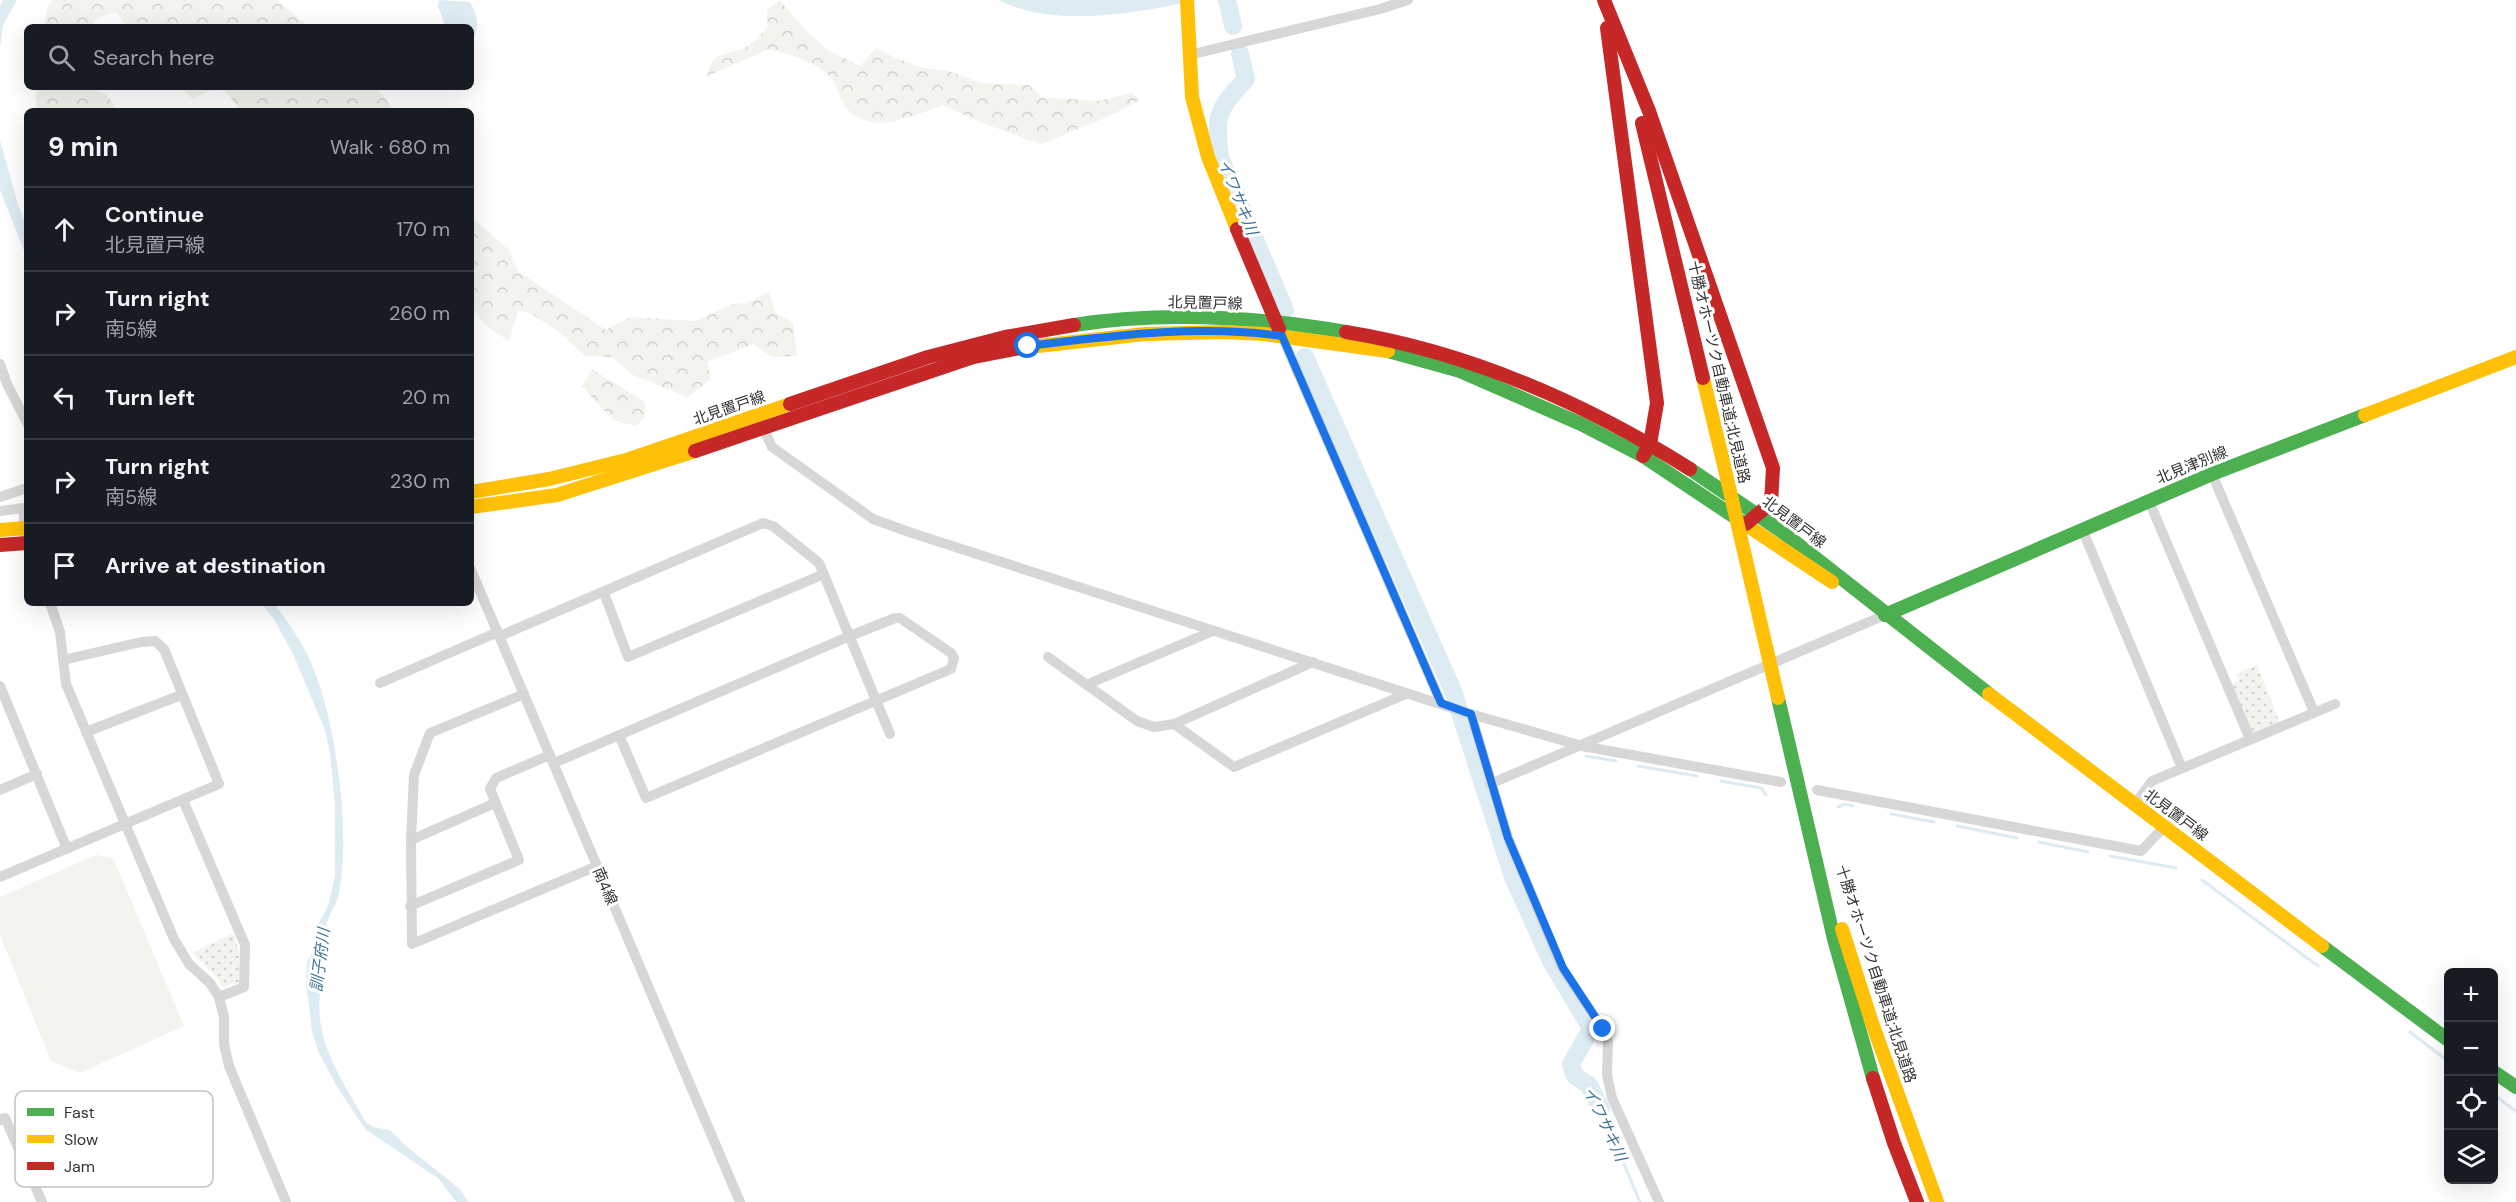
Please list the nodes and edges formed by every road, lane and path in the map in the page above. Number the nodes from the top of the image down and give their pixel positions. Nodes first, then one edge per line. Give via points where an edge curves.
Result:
1 (1187, 0) edge
2 (1408, 0) edge
3 (1603, 0) edge
4 (1189, 49) junction
5 (1277, 322) junction
6 (1282, 336) junction
7 (2516, 357) edge
8 (0, 364) edge
9 (24, 418) edge
10 (760, 422) junction
11 (1647, 450) junction
12 (2212, 474) junction
13 (24, 489) edge
14 (474, 492) edge
15 (0, 497) edge
16 (2149, 501) junction
17 (474, 507) edge
18 (24, 508) edge
19 (0, 511) edge
20 (1757, 514) junction
21 (1746, 524) junction
22 (24, 528) edge
23 (2082, 529) junction
24 (0, 530) edge
25 (0, 545) edge
26 (24, 545) edge
27 (824, 574) junction
28 (474, 577) edge
29 (604, 593) junction
30 (51, 606) edge
31 (1885, 615) junction
32 (1214, 631) junction
33 (499, 634) junction
34 (850, 636) junction
35 (1048, 657) dead end
36 (63, 660) junction
37 (1313, 662) junction
38 (380, 683) dead end
39 (1088, 684) junction
40 (0, 686) edge
41 (524, 694) junction
42 (1406, 694) junction
43 (181, 695) junction
44 (877, 700) junction
45 (1441, 703) junction
46 (2336, 704) dead end
47 (1464, 711) junction
48 (2314, 712) junction
49 (1174, 724) junction
50 (86, 732) junction
51 (890, 734) dead end
52 (619, 735) junction
53 (2250, 739) junction
54 (1582, 746) junction
55 (1792, 754) junction
56 (552, 759) junction
57 (2182, 768) junction
58 (37, 774) junction
59 (1781, 782) dead end
60 (1490, 784) junction
61 (0, 790) edge
62 (1816, 790) dead end
63 (183, 800) junction
64 (495, 803) junction
65 (2134, 804) junction
66 (124, 825) junction
67 (2164, 827) junction
68 (411, 840) junction
69 (68, 849) junction
70 (597, 866) junction
71 (0, 878) edge
72 (410, 906) junction
73 (219, 997) junction
74 (2444, 1037) edge
75 (2498, 1075) edge
76 (2516, 1087) edge
77 (0, 1120) edge
78 (15, 1141) edge
79 (35, 1187) edge
80 (42, 1202) edge
81 (286, 1202) edge
82 (740, 1202) edge
83 (1659, 1202) edge
84 (1917, 1202) edge
85 (1937, 1202) edge

1 - 4 main road
2 - 4 street
3 - 11 main road via 1657,403
3 - 20 main road via 1649,111 1773,468 1771,503
3 - 55 main road, 十勝オホーツク自動車道;北見道路, bridge via 1639,112
4 - 5 main road via 1192,96 1212,169
5 - 6 main road
5 - 10 main road, 北見置戸線 via 1140,320 1027,333 969,345
5 - 11 main road, 北見置戸線 via 1394,341 1464,359
6 - 10 main road, 北見置戸線 via 1225,332 1145,334 1028,346 973,357
6 - 11 main road, 北見置戸線 via 1390,351 1460,371
6 - 45 street
7 - 12 main road, 北見津別線
8 - 9 street
10 - 14 main road, 北見置戸線 via 554,480
10 - 17 main road, 北見置戸線 via 597,484 556,495
10 - 32 street via 772,447 873,519
11 - 20 main road, 北見置戸線
11 - 21 main road, 北見置戸線
12 - 16 main road, 北見津別線
12 - 48 street
13 - 15 street
16 - 23 main road, 北見津別線
16 - 53 street
18 - 19 street
20 - 21 main road
20 - 31 main road, 北見置戸線 via 1870,599
21 - 31 main road, 北見置戸線
22 - 24 main road
23 - 31 main road, 北見津別線
23 - 57 street
25 - 26 main road
27 - 29 street via 819,563 773,526 763,524
27 - 29 street via 628,657
27 - 34 street
28 - 33 street, 南4線
29 - 33 street
30 - 36 street via 60,632
31 - 54 street
31 - 65 main road, 北見置戸線
32 - 37 street
32 - 39 street
33 - 38 street
33 - 41 street, 南4線
34 - 44 street
34 - 44 street via 900,618 954,658 951,669
34 - 52 street
35 - 39 street
36 - 43 street via 155,641 164,649
36 - 50 street via 66,684
37 - 42 street
37 - 49 street
39 - 49 street via 1137,721 1154,727
40 - 58 street
41 - 56 street, 南4線
41 - 68 street via 430,733 414,775
42 - 45 street
42 - 49 street via 1234,767
43 - 50 street
43 - 63 street via 219,784
44 - 51 street
44 - 52 street via 646,798
45 - 47 street
46 - 48 street
47 - 54 street
47 - 60 street
48 - 53 street
50 - 66 street
52 - 56 street
53 - 57 street
54 - 59 street
54 - 60 street
55 - 84 main road, 十勝オホーツク自動車道;北見道路 via 1828,923 1856,1027
55 - 85 main road, 十勝オホーツク自動車道;北見道路 via 1872,1023
56 - 64 street via 496,778 490,789
56 - 70 street, 南4線
57 - 65 street via 2152,781
58 - 61 street
58 - 69 street
60 - 83 street via 1508,838 1563,968 1603,1029 1608,1042 1607,1075 1612,1098
62 - 67 street via 2141,851
63 - 66 street
63 - 73 street via 245,945 244,987
64 - 68 street
64 - 72 street via 519,860
65 - 67 main road, 北見置戸線
66 - 69 street
66 - 73 street via 174,939
67 - 74 main road, 北見置戸線
68 - 72 street
69 - 71 street
70 - 72 street via 412,944
70 - 82 street, 南4線
73 - 81 street via 229,1066
75 - 76 main road
77 - 78 street via 5,1118
79 - 80 street

